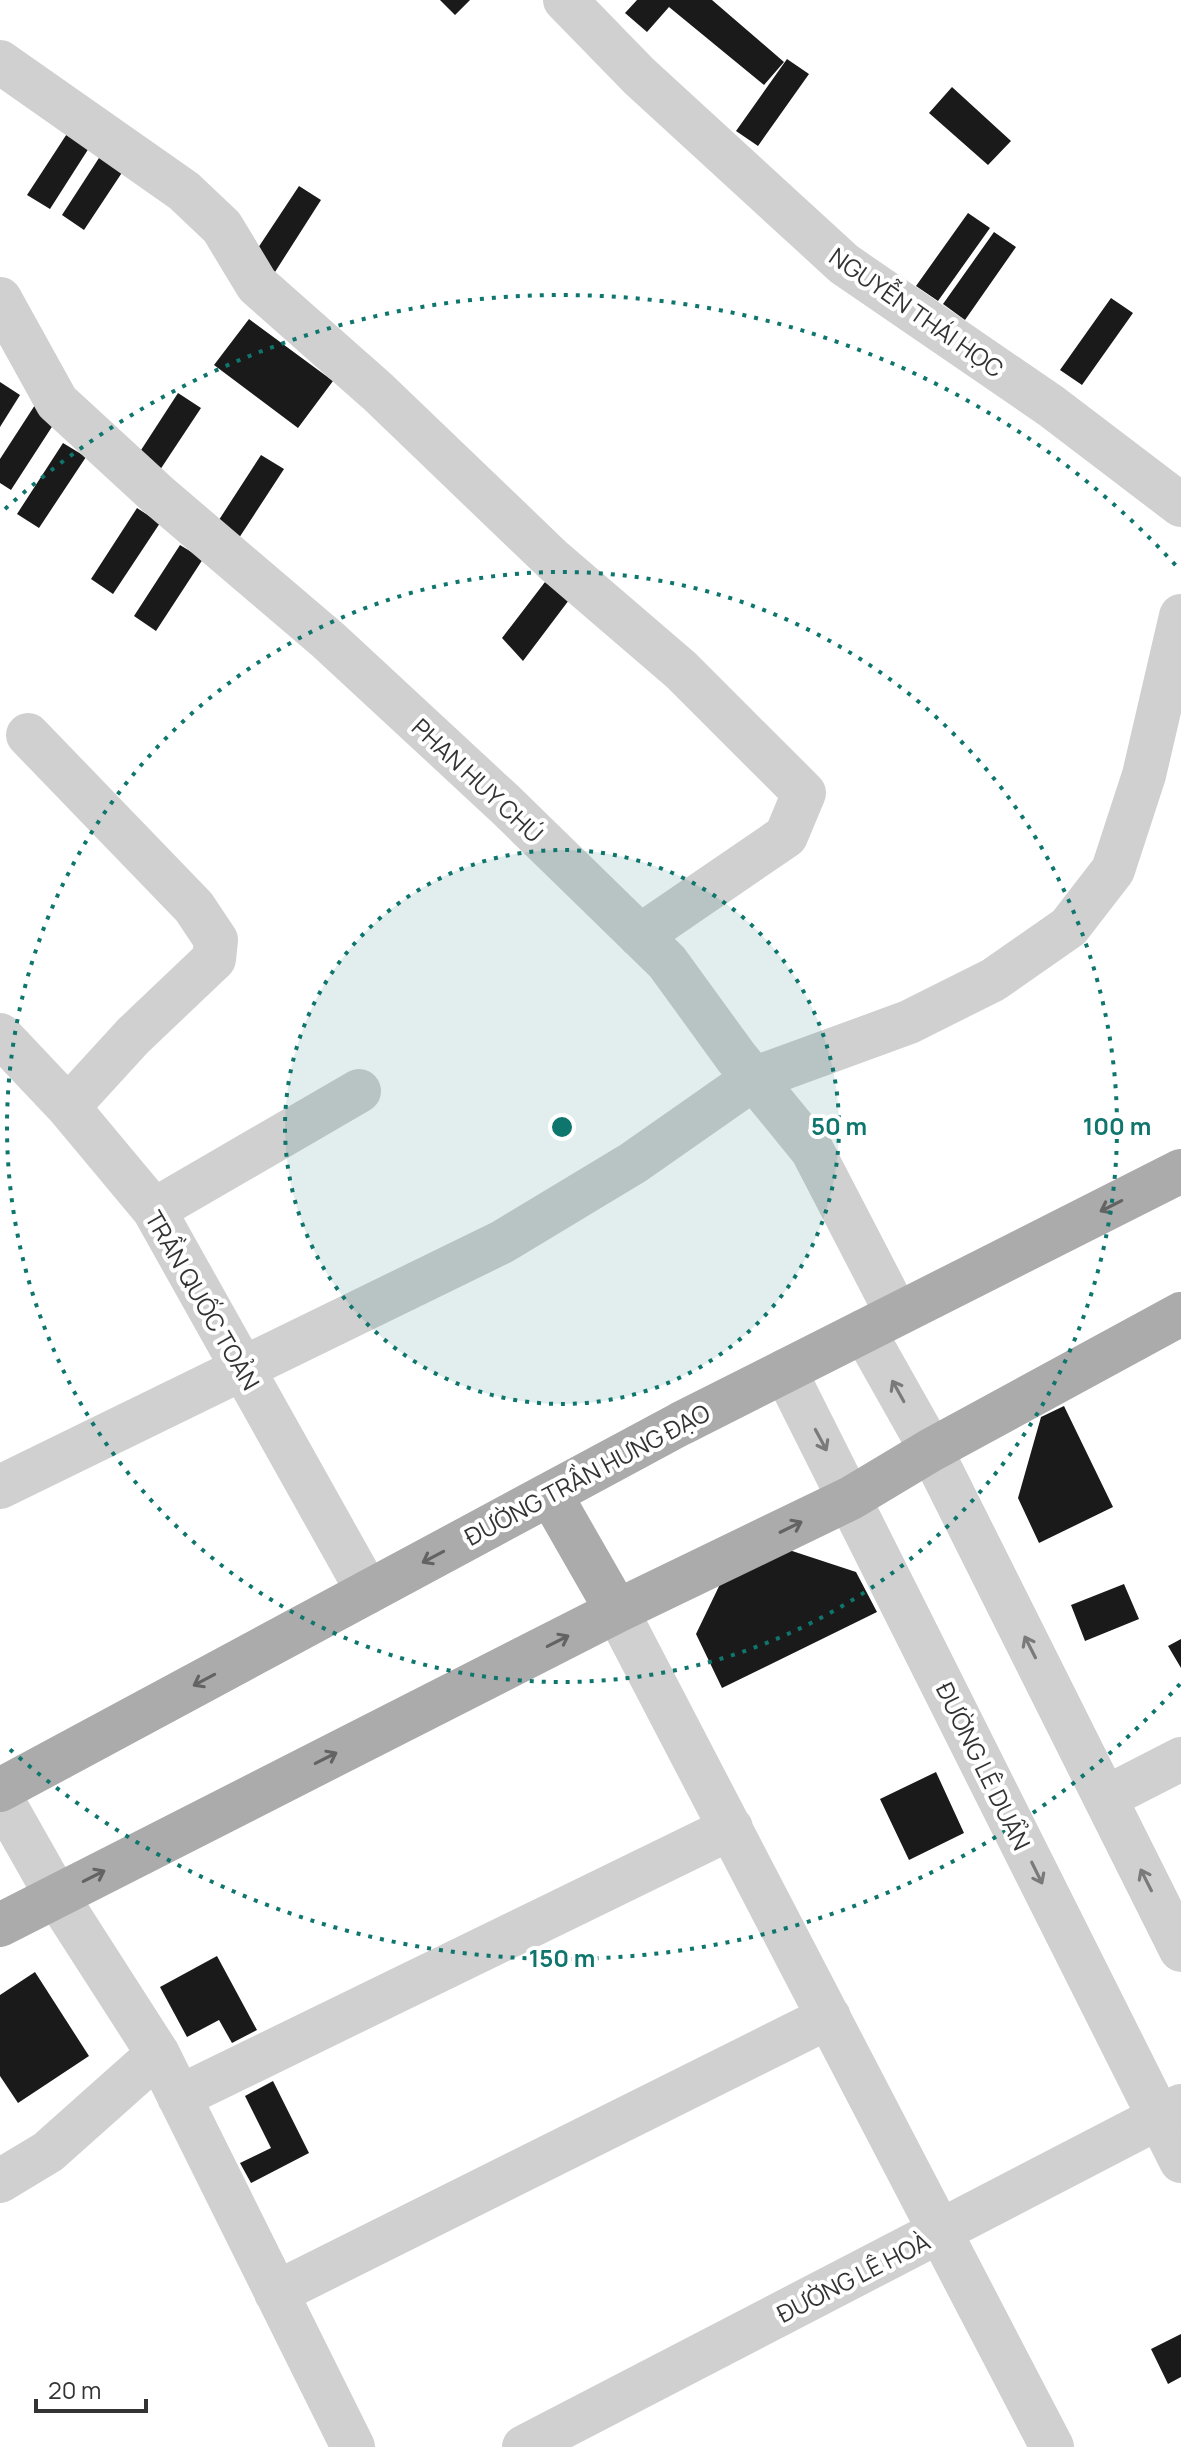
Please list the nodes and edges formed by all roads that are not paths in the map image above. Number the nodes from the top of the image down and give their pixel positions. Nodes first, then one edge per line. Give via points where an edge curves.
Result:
1 (565, 0) edge
2 (0, 62) edge
3 (0, 299) edge
4 (1181, 505) edge
5 (1181, 616) edge
6 (28, 735) dead end
7 (640, 936) junction
8 (0, 1035) edge
9 (753, 1079) junction
10 (359, 1091) dead end
11 (68, 1107) junction
12 (1181, 1171) edge
13 (154, 1210) junction
14 (1181, 1314) edge
15 (880, 1323) junction
16 (242, 1367) junction
17 (785, 1371) junction
18 (931, 1450) junction
19 (0, 1487) edge
20 (550, 1494) junction
21 (851, 1498) junction
22 (368, 1592) junction
23 (617, 1611) junction
24 (1181, 1759) edge
25 (0, 1790) edge
26 (0, 1796) edge
27 (1105, 1798) junction
28 (731, 1828) junction
29 (56, 1895) junction
30 (0, 1925) edge
31 (1181, 1950) edge
32 (829, 2017) junction
33 (158, 2054) junction
34 (179, 2097) junction
35 (1170, 2112) edge
36 (1181, 2161) edge
37 (0, 2181) edge
38 (940, 2231) junction
39 (276, 2293) junction
40 (1040, 2443) edge
41 (353, 2447) edge
42 (524, 2447) edge

1 - 4 street, NGUYỄN THÁI HỌC via 639,76 844,264 1051,406
2 - 7 street via 184,191 222,227 257,285 553,560 681,670 804,793 786,836
3 - 7 street, PHAN HUY CHÚ via 57,402 328,640
5 - 9 street via 1144,775 1113,870 1069,927 993,980 909,1022
6 - 11 street via 194,907 216,940 214,959
7 - 9 street, PHAN HUY CHÚ via 667,962
8 - 11 street, TRẦN QUỐC TOẢN
9 - 15 street, PHAN HUY CHÚ via 812,1150
9 - 16 street via 633,1163 502,1242
10 - 13 street
11 - 13 street, TRẦN QUỐC TOẢN
12 -> 15 main road, ĐƯỜNG TRẦN HƯNG ĐẠO
13 - 16 street, TRẦN QUỐC TOẢN
14 - 18 main road
15 - 17 main road, ĐƯỜNG TRẦN HƯNG ĐẠO
18 -> 15 street
16 - 19 street
16 - 22 street, TRẦN QUỐC TOẢN
17 - 20 main road, ĐƯỜNG TRẦN HƯNG ĐẠO
17 -> 21 street, ĐƯỜNG LÊ DUẨN
18 - 21 main road
27 -> 18 street
20 -> 22 main road, ĐƯỜNG TRẦN HƯNG ĐẠO
20 - 23 main road
23 -> 21 main road
21 -> 35 street, ĐƯỜNG LÊ DUẨN
22 -> 25 main road, ĐƯỜNG TRẦN HƯNG ĐẠO
23 - 28 street
29 -> 23 main road
24 - 27 street
26 - 29 street
31 -> 27 street
28 - 32 street
28 - 34 street
29 - 30 main road
29 - 33 street
32 - 38 street
32 - 39 street
33 - 34 street
33 - 37 street via 48,2152
34 - 39 street
35 - 36 street, ĐƯỜNG LÊ DUẨN
35 - 38 street, ĐƯỜNG LÊ HOÀ
38 - 40 street
38 - 42 street, ĐƯỜNG LÊ HOÀ
39 - 41 street

